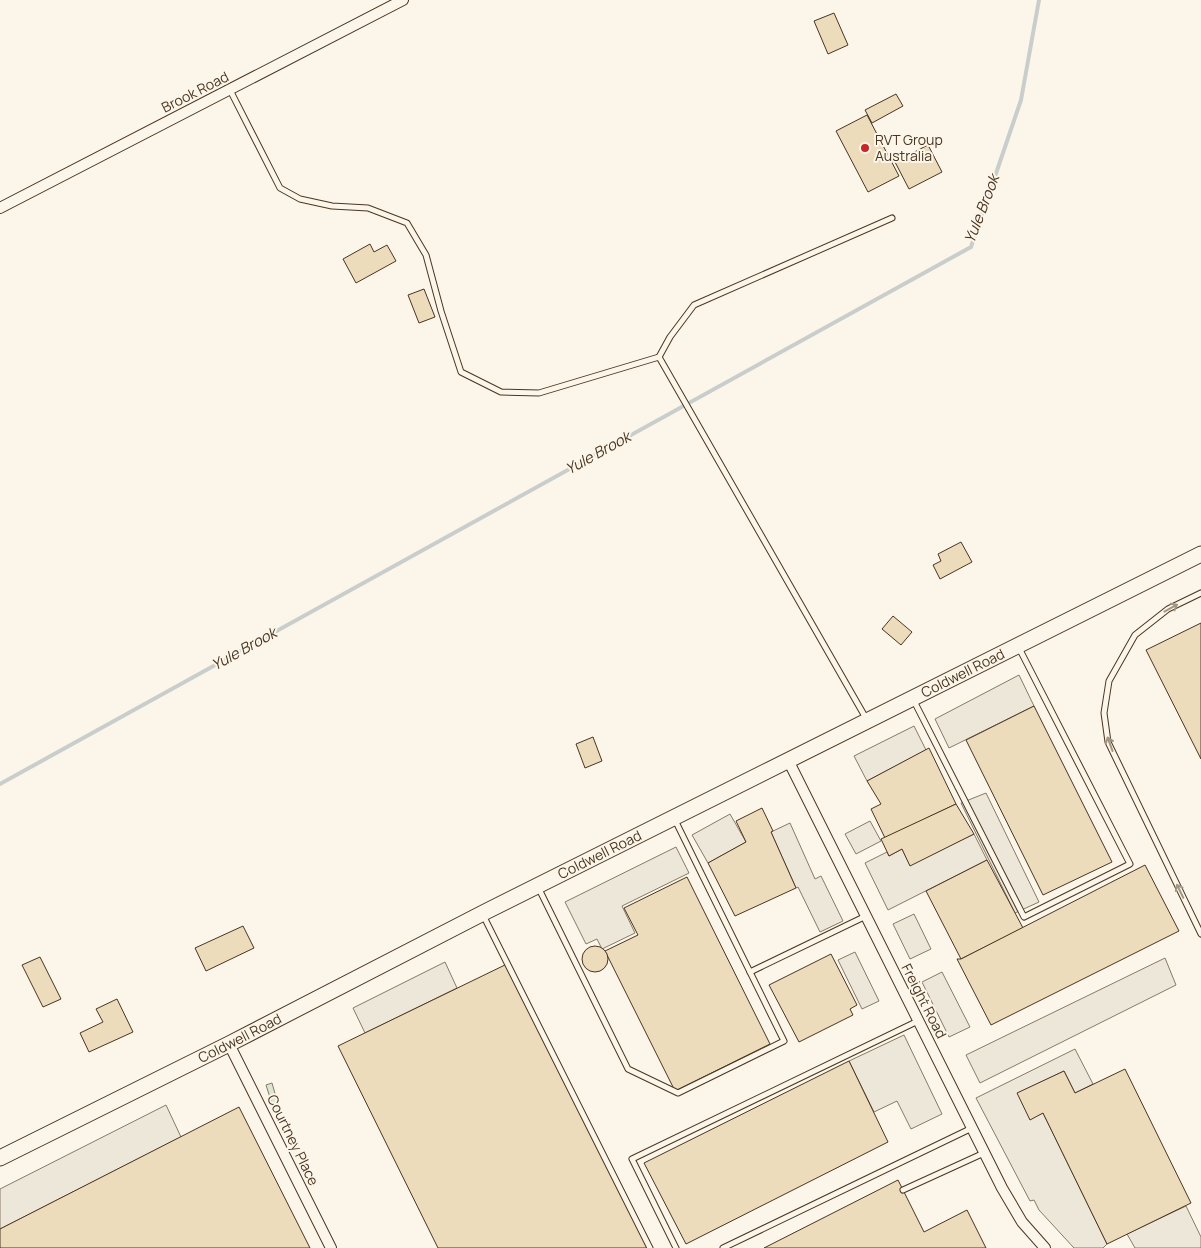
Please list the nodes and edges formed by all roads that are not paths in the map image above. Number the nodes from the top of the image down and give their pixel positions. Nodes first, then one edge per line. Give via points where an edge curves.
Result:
1 (403, 0) edge
2 (230, 90) junction
3 (0, 208) edge
4 (892, 218) dead end
5 (659, 357) junction
6 (1201, 554) edge
7 (1201, 593) edge
8 (1018, 645) junction
9 (912, 698) junction
10 (868, 721) junction
11 (788, 760) junction
12 (674, 818) junction
13 (537, 886) junction
14 (482, 913) junction
15 (866, 916) junction
16 (1201, 934) edge
17 (750, 972) junction
18 (918, 1021) junction
19 (229, 1044) junction
20 (972, 1128) junction
21 (984, 1153) junction
22 (0, 1158) edge
23 (903, 1190) dead end
24 (331, 1248) edge
25 (650, 1248) edge
26 (676, 1248) edge
27 (723, 1248) edge
28 (1044, 1248) edge

1 - 2 street, Brook Road
2 - 3 street, Brook Road
2 - 5 lane via 280,188 300,199 332,206 368,208 406,223 426,255 461,372 501,392 539,393
4 - 5 lane via 694,305
5 - 10 lane
6 - 8 street, Coldwell Road
16 -> 7 lane via 1108,742 1104,713 1110,681 1135,635 1168,609
8 - 9 street, Coldwell Road
8 - 9 lane via 1130,864 1024,917
9 - 10 street, Coldwell Road
10 - 11 street, Coldwell Road
11 - 12 street, Coldwell Road
11 - 15 street, Freight Road
12 - 13 street, Coldwell Road
12 - 17 lane
13 - 14 street, Coldwell Road
13 - 17 lane via 628,1069 678,1093 784,1041
14 - 19 street, Coldwell Road
14 - 25 lane
15 - 17 lane
15 - 18 street, Freight Road
18 - 20 street, Freight Road
18 - 26 lane via 632,1159
19 - 22 street, Coldwell Road
19 - 24 street, Courtney Place
20 - 21 street, Freight Road
20 - 27 lane
21 - 23 lane
21 - 28 street, Freight Road via 1022,1222

